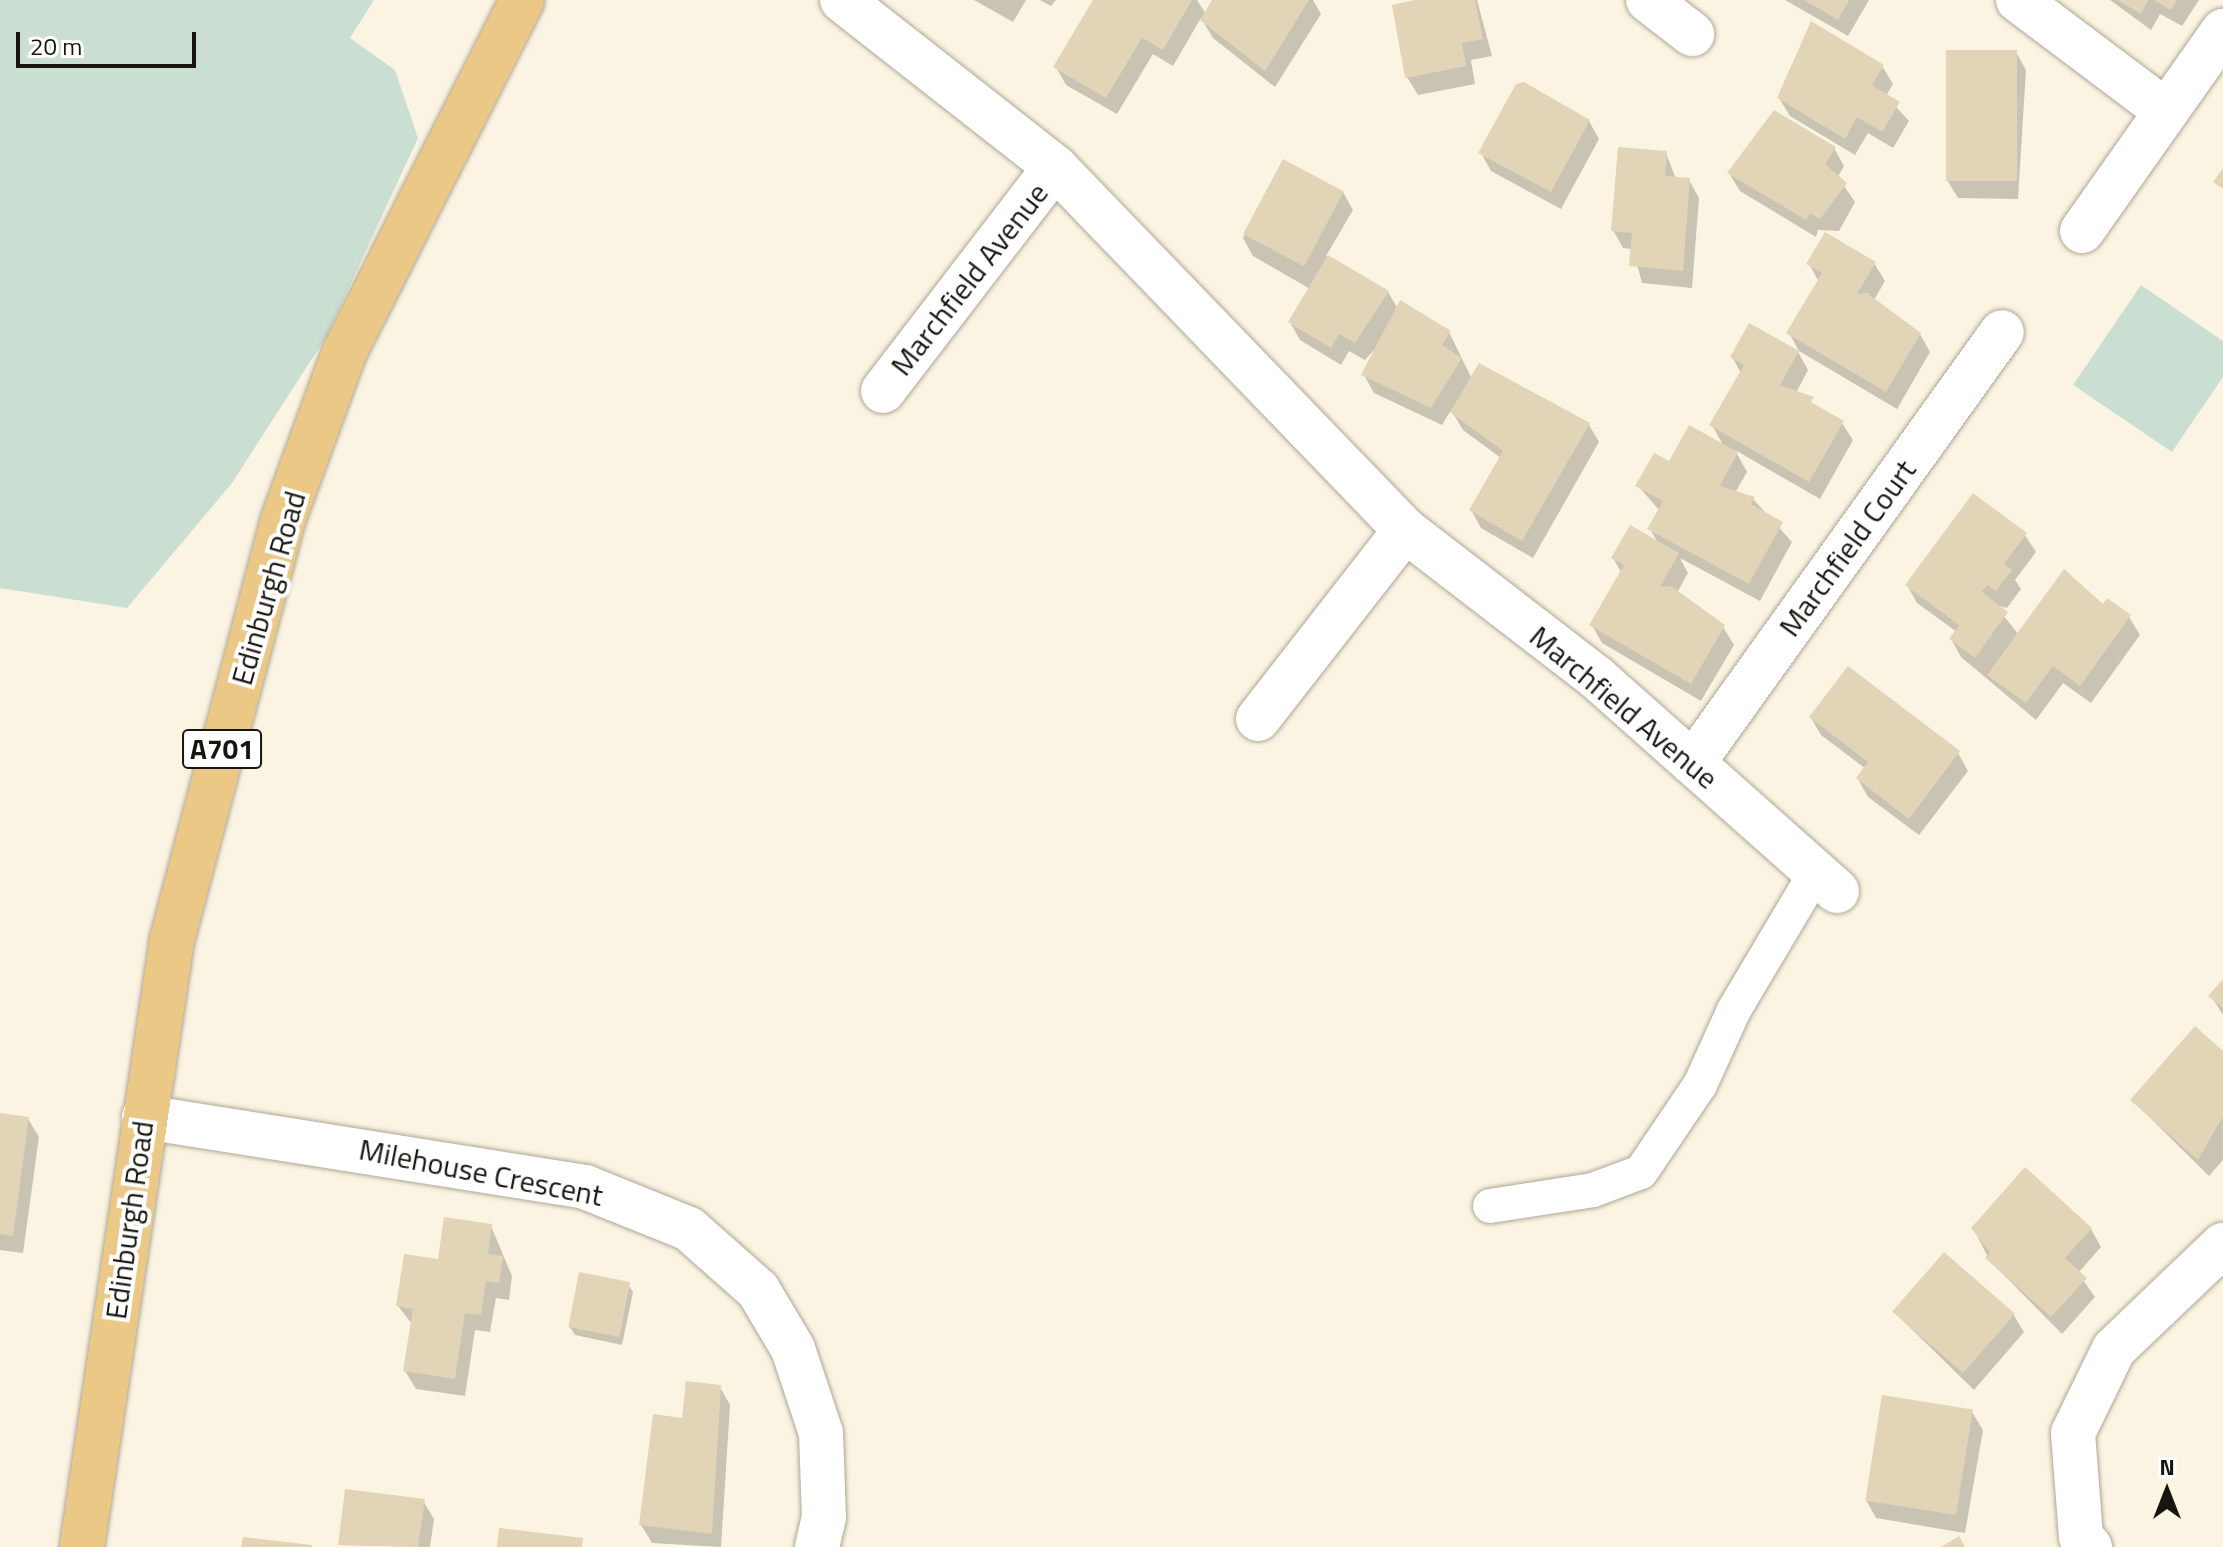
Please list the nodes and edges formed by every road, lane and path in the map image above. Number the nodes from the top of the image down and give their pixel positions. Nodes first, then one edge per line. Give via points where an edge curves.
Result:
1 (522, 0) edge
2 (842, 0) edge
3 (1648, 0) edge
4 (2018, 0) edge
5 (2223, 31) edge
6 (1692, 34) dead end
7 (2166, 111) junction
8 (1055, 167) junction
9 (2082, 231) dead end
10 (2002, 332) dead end
11 (883, 391) dead end
12 (1405, 530) junction
13 (1258, 719) dead end
14 (1693, 763) junction
15 (1827, 881) joint
16 (144, 1117) junction
17 (1490, 1206) dead end
18 (2223, 1245) edge
19 (82, 1547) edge
20 (817, 1547) edge
21 (2090, 1547) edge

1 - 16 main road, Edinburgh Road / A701 via 344,353 283,520 172,940
2 - 8 street, Marchfield Avenue
3 - 6 street
4 - 7 street
5 - 7 street
7 - 9 street
8 - 11 street, Marchfield Avenue
8 - 12 street, Marchfield Avenue
10 - 14 street, Marchfield Court
12 - 13 street
12 - 14 street, Marchfield Avenue via 1597,678
14 - 15 street, Marchfield Avenue
15 - 17 lane via 1734,1010 1700,1085 1641,1172 1593,1190
16 - 19 main road, Edinburgh Road / A701
16 - 20 street, Milehouse Crescent via 585,1187 689,1229 758,1290 793,1349 821,1433 824,1517
18 - 21 street via 2114,1349 2073,1433 2081,1537

